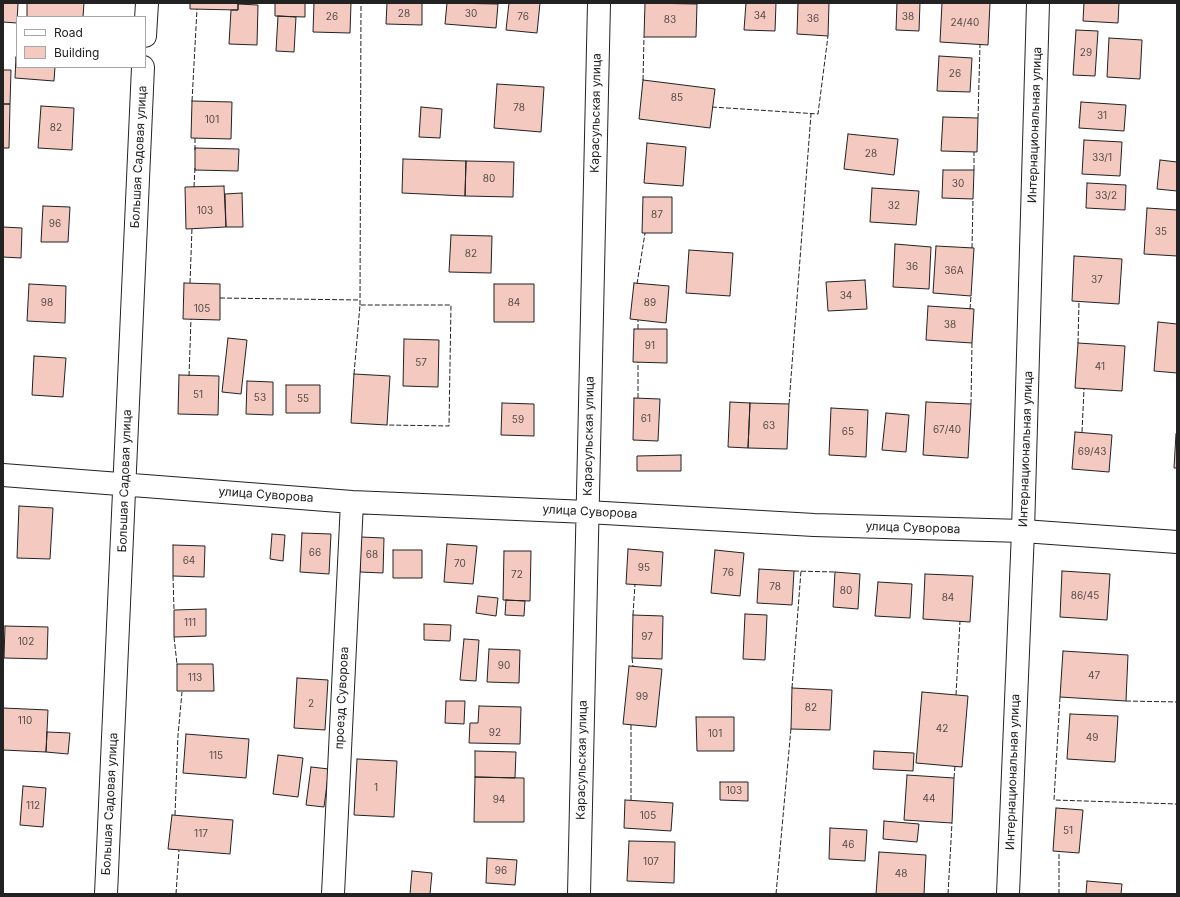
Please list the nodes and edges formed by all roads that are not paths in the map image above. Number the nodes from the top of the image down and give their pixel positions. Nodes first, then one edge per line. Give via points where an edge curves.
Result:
1 (147, 3) edge
2 (599, 3) edge
3 (1038, 3) edge
4 (146, 20) edge
5 (143, 68) edge
6 (3, 475) edge
7 (125, 484) junction
8 (352, 502) junction
9 (587, 512) junction
10 (1024, 531) junction
11 (1177, 542) edge
12 (106, 894) edge
13 (333, 894) edge
14 (579, 894) edge
15 (1008, 894) edge

1 - 4 street
2 - 9 street, Карасульская улица
3 - 10 street, Интернациональная улица
5 - 7 street, Большая Садовая улица
6 - 7 street, улица Суворова
7 - 8 street, улица Суворова
7 - 12 street, Большая Садовая улица
8 - 9 street, улица Суворова
8 - 13 street, проезд Суворова
9 - 10 street, улица Суворова via 814,525
9 - 14 street, Карасульская улица
10 - 11 street, улица Суворова
10 - 15 street, Интернациональная улица

